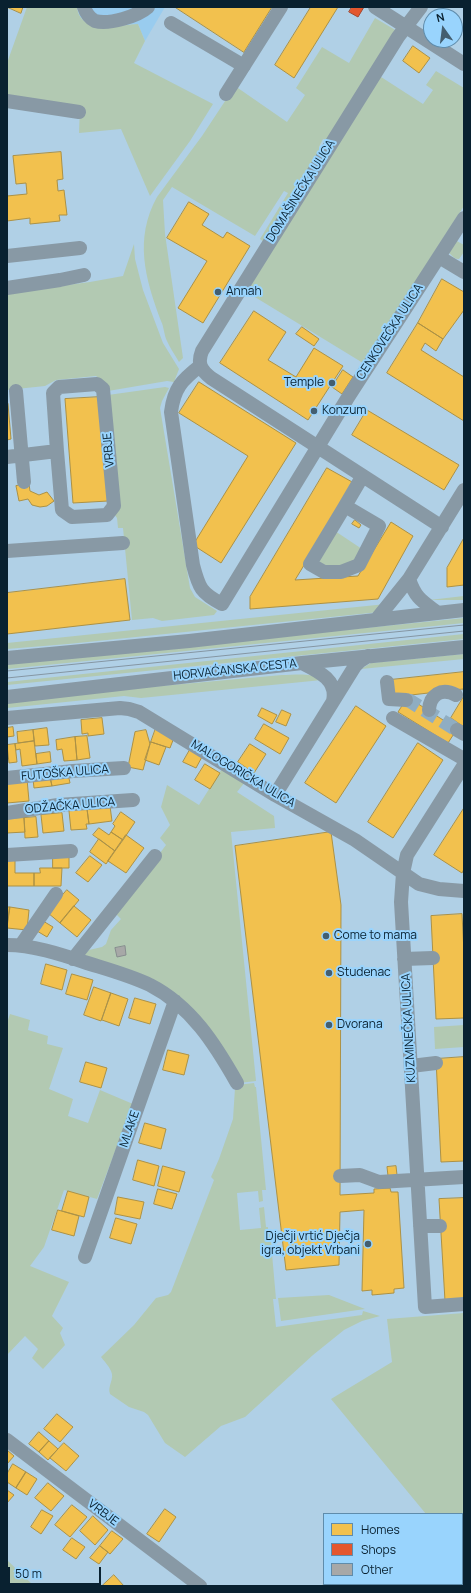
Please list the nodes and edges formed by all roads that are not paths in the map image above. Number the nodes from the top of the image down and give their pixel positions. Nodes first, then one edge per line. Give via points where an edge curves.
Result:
1 (84, 7) edge
2 (281, 7) edge
3 (375, 7) edge
4 (421, 7) edge
5 (141, 9) edge
6 (171, 23) dead end
7 (406, 27) junction
8 (464, 64) edge
9 (244, 66) junction
10 (226, 94) dead end
11 (7, 101) edge
12 (79, 112) dead end
13 (464, 218) edge
14 (80, 248) dead end
15 (7, 256) edge
16 (439, 257) junction
17 (464, 272) edge
18 (84, 275) dead end
19 (7, 288) edge
20 (200, 362) junction
21 (16, 391) dead end
22 (317, 447) junction
23 (57, 451) junction
24 (22, 455) junction
25 (7, 457) edge
26 (362, 476) junction
27 (24, 482) dead end
28 (464, 490) edge
29 (345, 506) junction
30 (442, 527) junction
31 (123, 544) dead end
32 (7, 551) edge
33 (409, 579) junction
34 (227, 595) joint
35 (464, 610) edge
36 (438, 613) junction
37 (376, 620) junction
38 (464, 647) edge
39 (368, 656) junction
40 (7, 658) edge
41 (302, 663) junction
42 (387, 682) dead end
43 (456, 695) dead end
44 (7, 696) edge
45 (406, 700) tunnel mouth
46 (333, 701) junction
47 (429, 710) dead end
48 (7, 718) edge
49 (393, 718) dead end
50 (464, 759) edge
51 (464, 765) edge
52 (124, 768) dead end
53 (7, 778) edge
54 (276, 795) junction
55 (134, 800) dead end
56 (7, 812) edge
57 (71, 851) dead end
58 (7, 855) edge
59 (154, 856) dead end
60 (402, 874) junction
61 (464, 891) edge
62 (56, 894) dead end
63 (14, 945) edge
64 (404, 958) junction
65 (433, 958) dead end
66 (73, 959) junction
67 (175, 1002) junction
68 (436, 1063) dead end
69 (411, 1066) junction
70 (237, 1083) dead end
71 (340, 1176) dead end
72 (464, 1177) edge
73 (418, 1179) junction
74 (420, 1226) junction
75 (440, 1226) dead end
76 (85, 1257) dead end
77 (464, 1304) edge
78 (7, 1440) edge
79 (200, 1586) edge

1 - 5 street via 90,18 96,21 134,16
2 - 9 street
3 - 7 street
4 - 7 street, DOMAŠINEČKA ULICA
6 - 9 street
7 - 8 street
7 - 20 street, DOMAŠINEČKA ULICA via 260,256 202,351
9 - 10 street
11 - 12 street
13 - 16 street, CENKOVEČKA ULICA
14 - 15 street
16 - 17 street
16 - 22 street, CENKOVEČKA ULICA
18 - 19 street
20 - 22 street via 202,370 211,378
20 - 34 street, DOMAŠINEČKA ULICA via 180,384 173,397 171,412 198,586 210,598 222,604
21 - 24 street
22 - 26 street
22 - 34 street, CENKOVEČKA ULICA
23 - 23 street, VRBJE via 53,393 59,387 97,384 103,389 114,506 107,515 72,517 62,510
23 - 24 street
24 - 25 street
24 - 27 street
26 - 29 street
26 - 30 street
28 - 30 street
29 - 29 street via 310,564 324,572 341,572 359,565 379,526
30 - 33 street
31 - 32 street
33 - 36 street via 418,598
33 - 37 street
35 - 36 street
36 - 37 street
37 - 40 street
38 - 39 street, HORVAĆANSKA CESTA
39 - 41 street, HORVAĆANSKA CESTA
39 - 46 street via 355,666
41 - 44 street, HORVAĆANSKA CESTA
41 - 46 street via 329,680 335,695
42 - 45 street via 389,700
43 - 47 street via 449,692 438,693 430,700
46 - 54 street
48 - 54 street, MALOGORIČKA ULICA via 129,709 139,712 182,737
49 - 50 street
51 - 60 street, KUZMINEČKA ULICA via 409,851
52 - 53 street, FUTOŠKA ULICA
54 - 60 street, MALOGORIČKA ULICA via 355,840
55 - 56 street, ODŽAČKA ULICA
57 - 58 street
59 - 66 street
60 - 61 street, MALOGORIČKA ULICA via 425,886
60 - 64 street, KUZMINEČKA ULICA
62 - 63 street
63 - 66 street
64 - 65 street
64 - 69 street, KUZMINEČKA ULICA
66 - 67 street via 139,980
67 - 70 street via 190,1014 209,1037
67 - 76 street, MLAKE
68 - 69 street
69 - 73 street, KUZMINEČKA ULICA
71 - 73 street via 360,1175 379,1182
72 - 73 street
73 - 74 street, KUZMINEČKA ULICA
74 - 75 street
74 - 77 street, KUZMINEČKA ULICA via 425,1308
78 - 79 street, VRBJE

